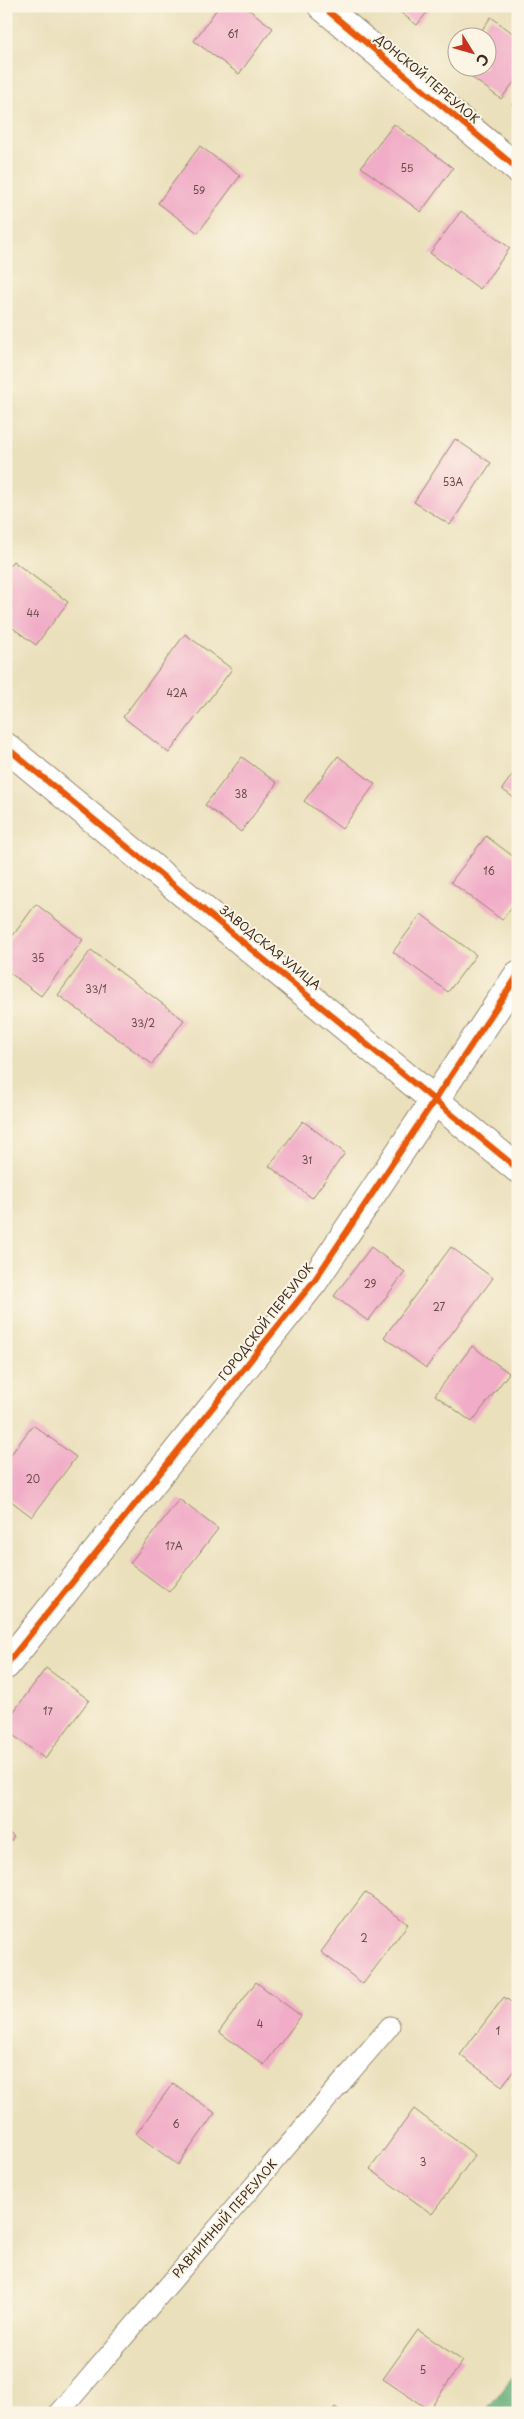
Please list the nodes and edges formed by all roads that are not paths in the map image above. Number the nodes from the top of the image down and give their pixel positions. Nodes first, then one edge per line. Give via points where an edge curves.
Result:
1 (322, 6) edge
2 (518, 169) edge
3 (6, 746) edge
4 (518, 975) edge
5 (435, 1099) junction
6 (518, 1169) edge
7 (6, 1665) edge
8 (390, 2026) dead end
9 (59, 2413) edge

1 - 2 street, ДОНСКОЙ ПЕРЕУЛОК
3 - 5 street, ЗАВОДСКАЯ УЛИЦА
4 - 5 street, ГОРОДСКОЙ ПЕРЕУЛОК
5 - 6 street, ЗАВОДСКАЯ УЛИЦА
5 - 7 street, ГОРОДСКОЙ ПЕРЕУЛОК via 314,1281
8 - 9 lane, РАВНИННЫЙ ПЕРЕУЛОК

